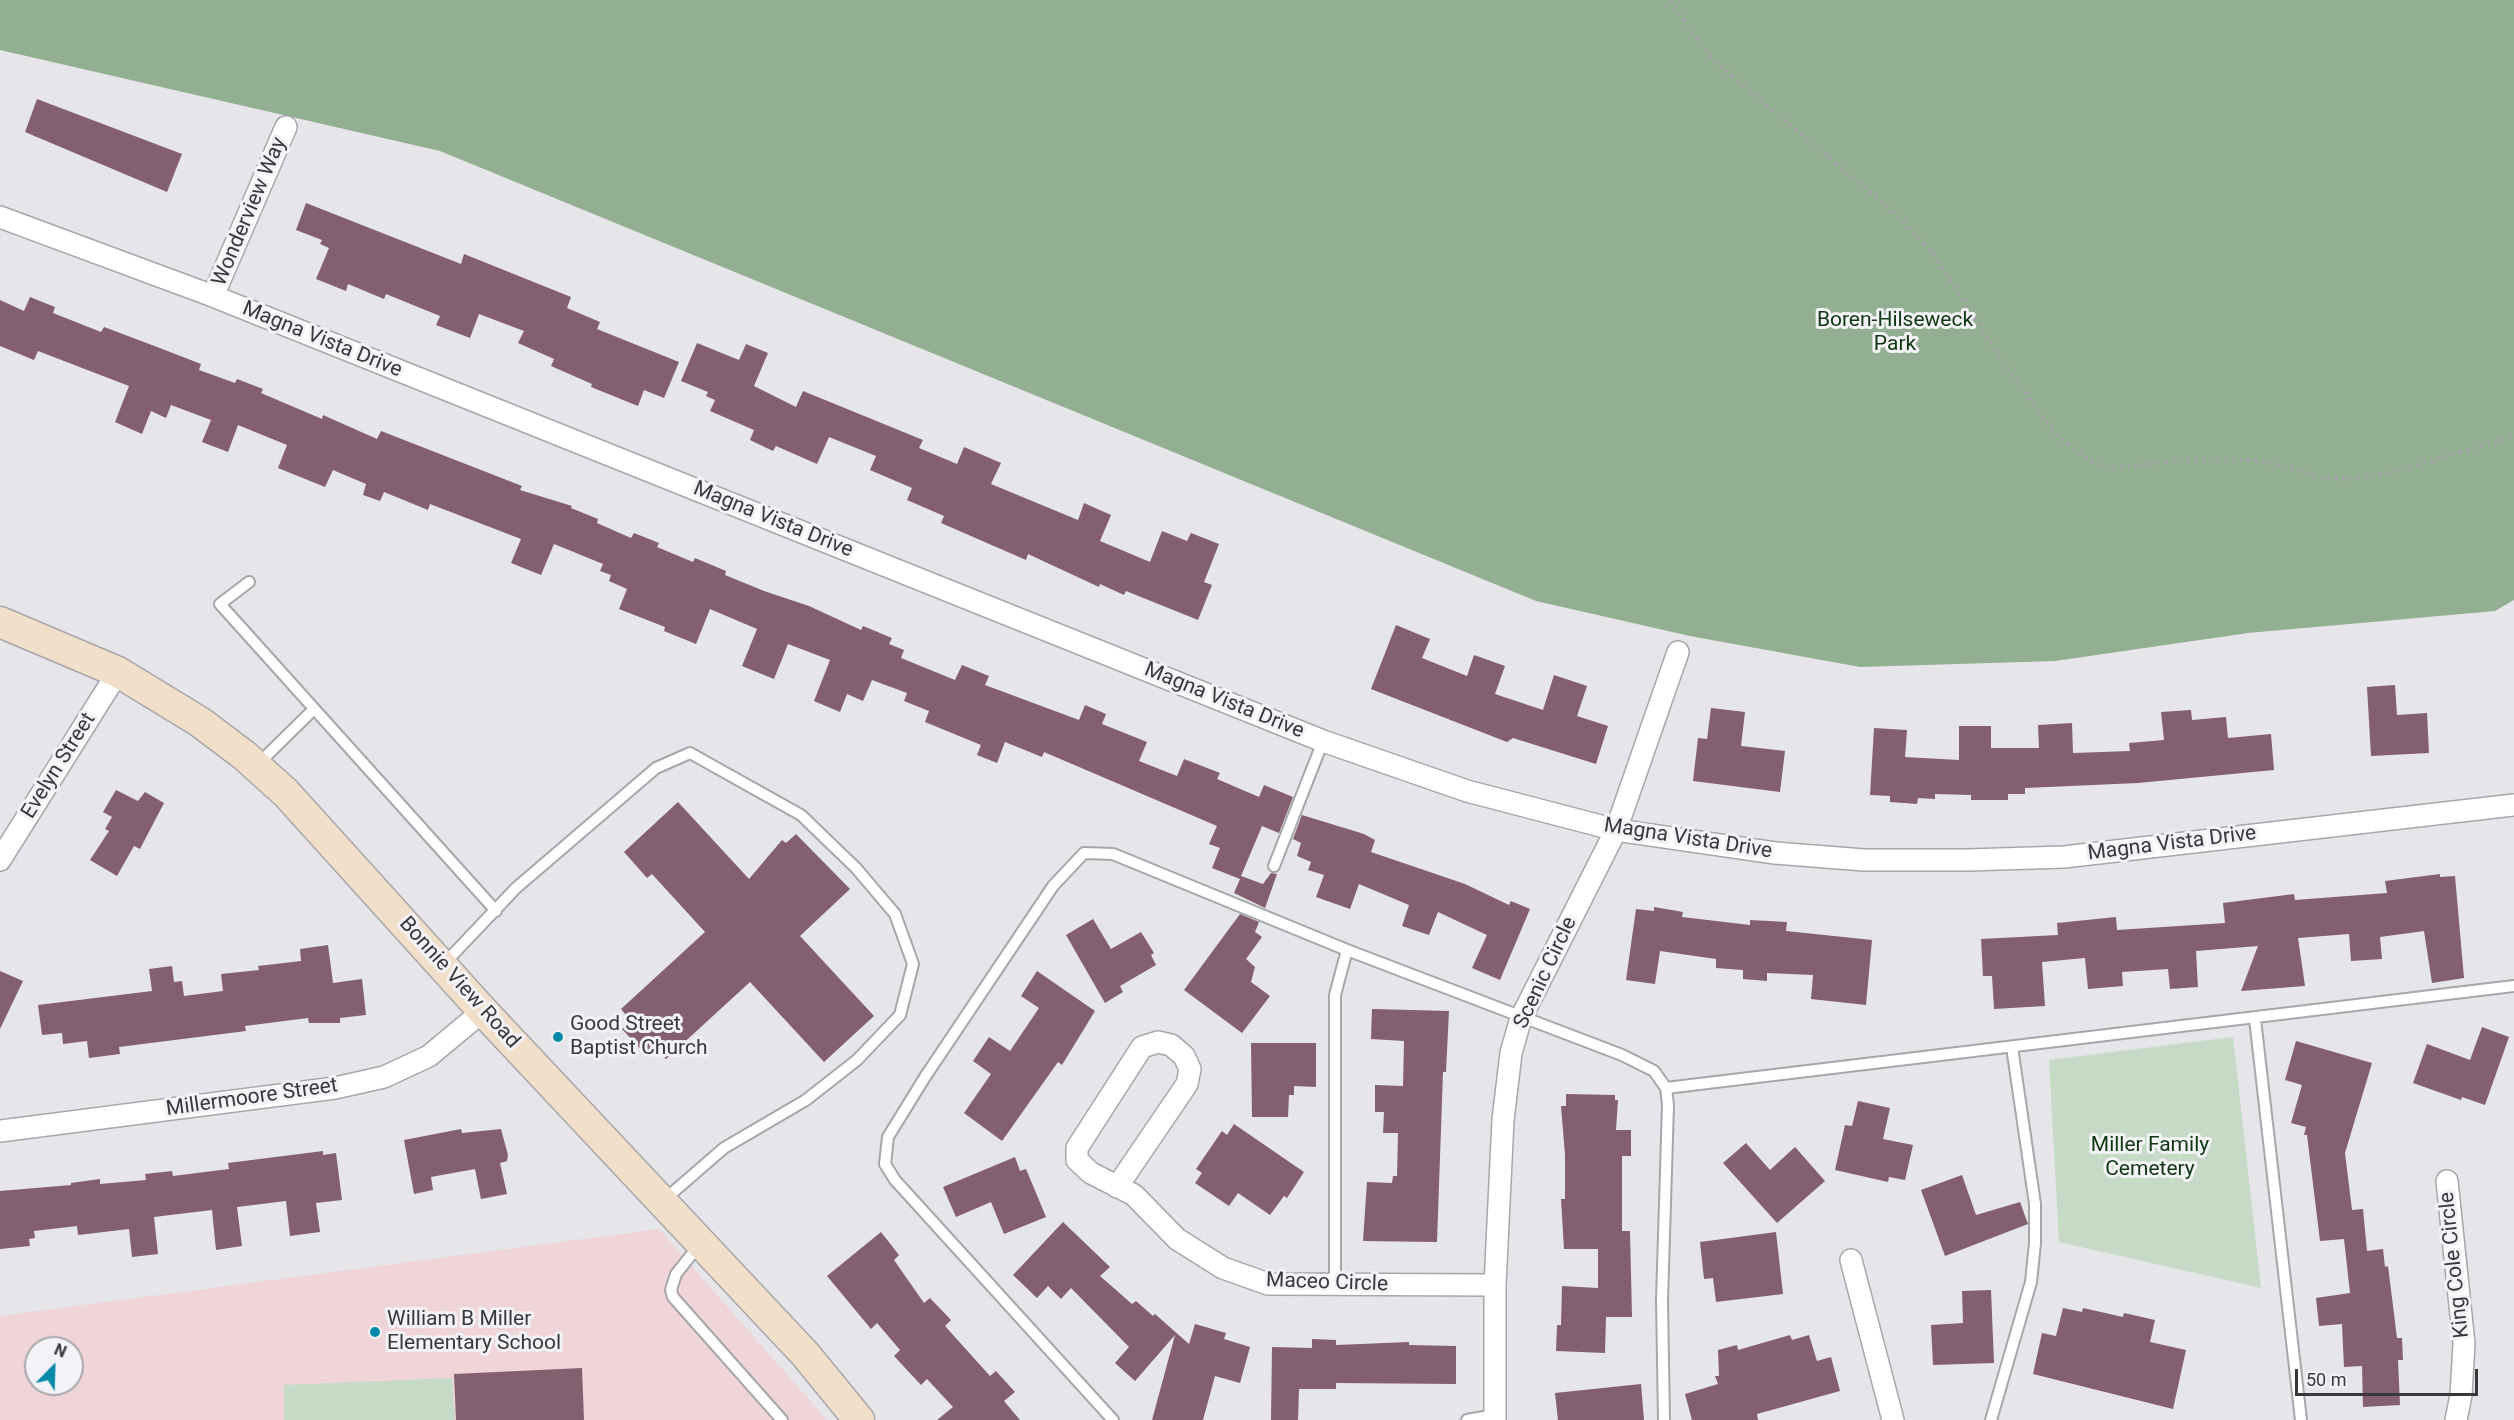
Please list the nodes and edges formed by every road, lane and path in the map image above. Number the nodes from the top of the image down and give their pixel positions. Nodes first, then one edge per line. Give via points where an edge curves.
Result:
1 (1671, 0) edge
2 (286, 127) dead end
3 (0, 217) edge
4 (213, 296) junction
5 (2514, 436) edge
6 (249, 582) dead end
7 (0, 622) edge
8 (1678, 652) dead end
9 (118, 672) junction
10 (314, 709) junction
11 (1323, 741) junction
12 (256, 766) junction
13 (2514, 805) edge
14 (1616, 830) junction
15 (0, 860) edge
16 (1274, 866) dead end
17 (496, 911) junction
18 (1347, 950) junction
19 (443, 965) junction
20 (2514, 986) edge
21 (483, 1011) junction
22 (1521, 1018) junction
23 (2255, 1019) junction
24 (2012, 1047) junction
25 (1666, 1088) junction
26 (0, 1131) edge
27 (2447, 1181) dead end
28 (1117, 1187) junction
29 (662, 1202) junction
30 (701, 1244) junction
31 (1851, 1260) dead end
32 (1495, 1285) junction
33 (1335, 1286) junction
34 (1495, 1418) edge
35 (782, 1420) edge
36 (859, 1420) edge
37 (1113, 1420) edge
38 (1467, 1420) edge
39 (1664, 1420) edge
40 (1893, 1420) edge
41 (1991, 1420) edge
42 (2301, 1420) edge
43 (2456, 1420) edge

1 - 5 path via 1713,60 1902,219 1934,255 2056,435 2090,461 2111,468 2237,459 2268,462 2324,478 2352,479 2394,472
2 - 4 street, Wonderview Way
3 - 4 street, Magna Vista Drive
4 - 11 street, Magna Vista Drive
6 - 10 lane via 220,604
7 - 9 street, Bonnie View Road
8 - 14 street, Scenic Circle
9 - 12 street, Bonnie View Road via 200,722
9 - 15 street, Evelyn Street
10 - 12 lane
10 - 17 lane
11 - 14 street, Magna Vista Drive via 1467,791
11 - 16 lane
12 - 19 street, Bonnie View Road via 286,793
13 - 14 street, Magna Vista Drive via 2064,857 1968,860 1864,860 1775,853
14 - 22 street, Scenic Circle
17 - 19 lane
17 - 29 lane via 516,888 656,768 690,753 801,815 856,868 895,914 913,964 900,1015 849,1067 806,1100 724,1148
18 - 22 lane
18 - 33 lane via 1335,995
18 - 37 lane via 1113,854 1084,853 1053,886 888,1137 885,1164 895,1180
19 - 21 street, Bonnie View Road
20 - 23 lane
21 - 26 street, Millermoore Street via 429,1056 384,1077 335,1088
21 - 29 street, Bonnie View Road
22 - 25 lane via 1622,1055 1654,1071
22 - 32 street, Scenic Circle via 1511,1053 1503,1120
23 - 24 lane
23 - 42 lane
24 - 25 lane
24 - 41 lane via 2035,1204 2035,1243 2031,1282
25 - 39 lane
27 - 43 street, King Cole Circle via 2464,1344
28 - 28 street, Maceo Circle via 1187,1084 1190,1069 1184,1056 1171,1045 1158,1042 1142,1047 1077,1148 1077,1160
28 - 33 street, Maceo Circle via 1134,1195 1177,1239 1223,1268 1268,1284
29 - 30 street, Bonnie View Road
30 - 35 lane via 675,1274 673,1297
30 - 36 street, Bonnie View Road via 805,1354
31 - 40 street
32 - 33 street, Maceo Circle
32 - 34 street, Scenic Circle
34 - 38 lane

